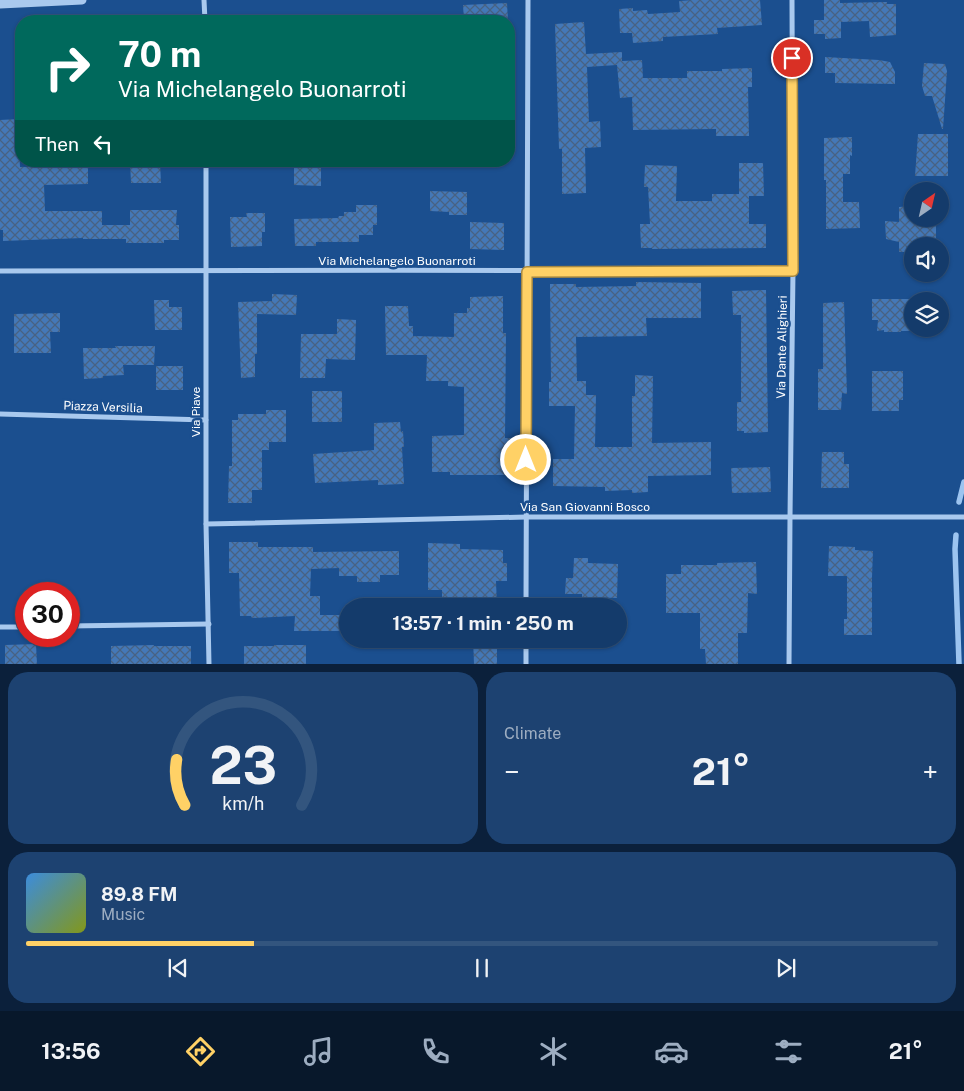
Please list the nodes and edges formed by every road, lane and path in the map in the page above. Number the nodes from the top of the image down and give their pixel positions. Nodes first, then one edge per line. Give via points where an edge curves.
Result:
1 (82, 0) edge
2 (204, 0) edge
3 (528, 0) edge
4 (792, 0) edge
5 (0, 4) edge
6 (204, 15) edge
7 (206, 167) edge
8 (206, 269) junction
9 (0, 271) edge
10 (793, 271) junction
11 (527, 272) junction
12 (0, 414) edge
13 (206, 420) junction
14 (526, 517) junction
15 (790, 517) junction
16 (964, 517) edge
17 (206, 524) junction
18 (526, 598) edge
19 (209, 624) junction
20 (80, 626) edge
21 (0, 627) edge
22 (15, 627) edge
23 (526, 648) edge
24 (209, 664) edge
25 (526, 664) edge
26 (789, 664) edge

1 - 5 street
2 - 6 street
3 - 11 street
4 - 10 street, Via Dante Alighieri
7 - 8 street, Via Piave
8 - 9 street, Via Michelangelo Buonarroti
8 - 11 street, Via Michelangelo Buonarroti
8 - 13 street, Via Piave
10 - 11 street, Via Michelangelo Buonarroti
10 - 15 street, Via Dante Alighieri
11 - 14 street
12 - 13 street, Piazza Versilia
13 - 17 street, Via Piave
14 - 15 street, Via San Giovanni Bosco
14 - 17 street, Via San Giovanni Bosco
14 - 18 street
15 - 16 street, Via San Giovanni Bosco
15 - 26 street, Via Dante Alighieri
17 - 19 street, Via Piave
19 - 20 street
19 - 24 street, Via Piave
21 - 22 street
23 - 25 street

